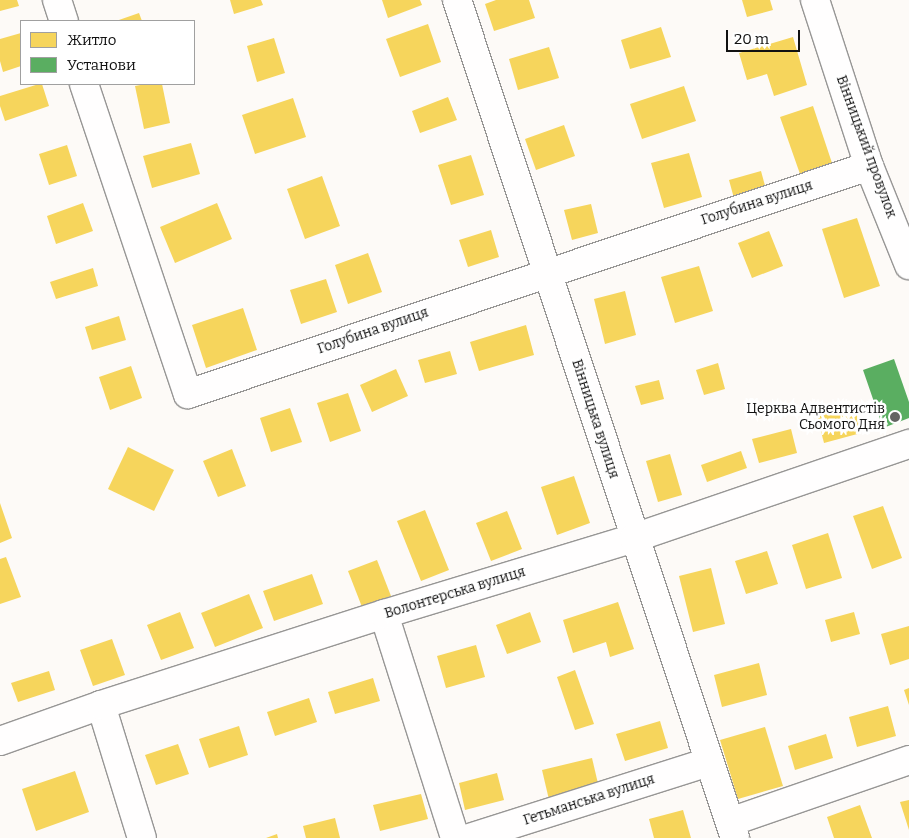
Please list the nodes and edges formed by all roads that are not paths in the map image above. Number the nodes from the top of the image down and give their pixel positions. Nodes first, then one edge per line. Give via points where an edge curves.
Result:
1 (56, 0) edge
2 (457, 0) edge
3 (815, 0) edge
4 (64, 20) edge
5 (84, 85) edge
6 (869, 166) junction
7 (907, 253) edge
8 (547, 273) junction
9 (909, 444) edge
10 (634, 538) junction
11 (384, 614) junction
12 (102, 706) junction
13 (0, 741) edge
14 (909, 760) edge
15 (708, 762) junction
16 (732, 830) edge
17 (142, 838) edge
18 (455, 838) edge
19 (469, 838) edge

1 - 4 street
2 - 8 street, Вінницька вулиця
3 - 6 street, Вінницький провулок
5 - 8 street, Голубина вулиця via 188,394
6 - 7 street, Вінницький провулок
6 - 8 street, Голубина вулиця
8 - 10 street, Вінницька вулиця
9 - 10 street, Волонтерська вулиця
10 - 11 street, Волонтерська вулиця
10 - 15 street, Вінницька вулиця
11 - 12 street, Волонтерська вулиця
11 - 18 street
12 - 13 street, Волонтерська вулиця
12 - 17 street
14 - 16 street
15 - 16 street, Вінницька вулиця
15 - 19 street, Гетьманська вулиця

